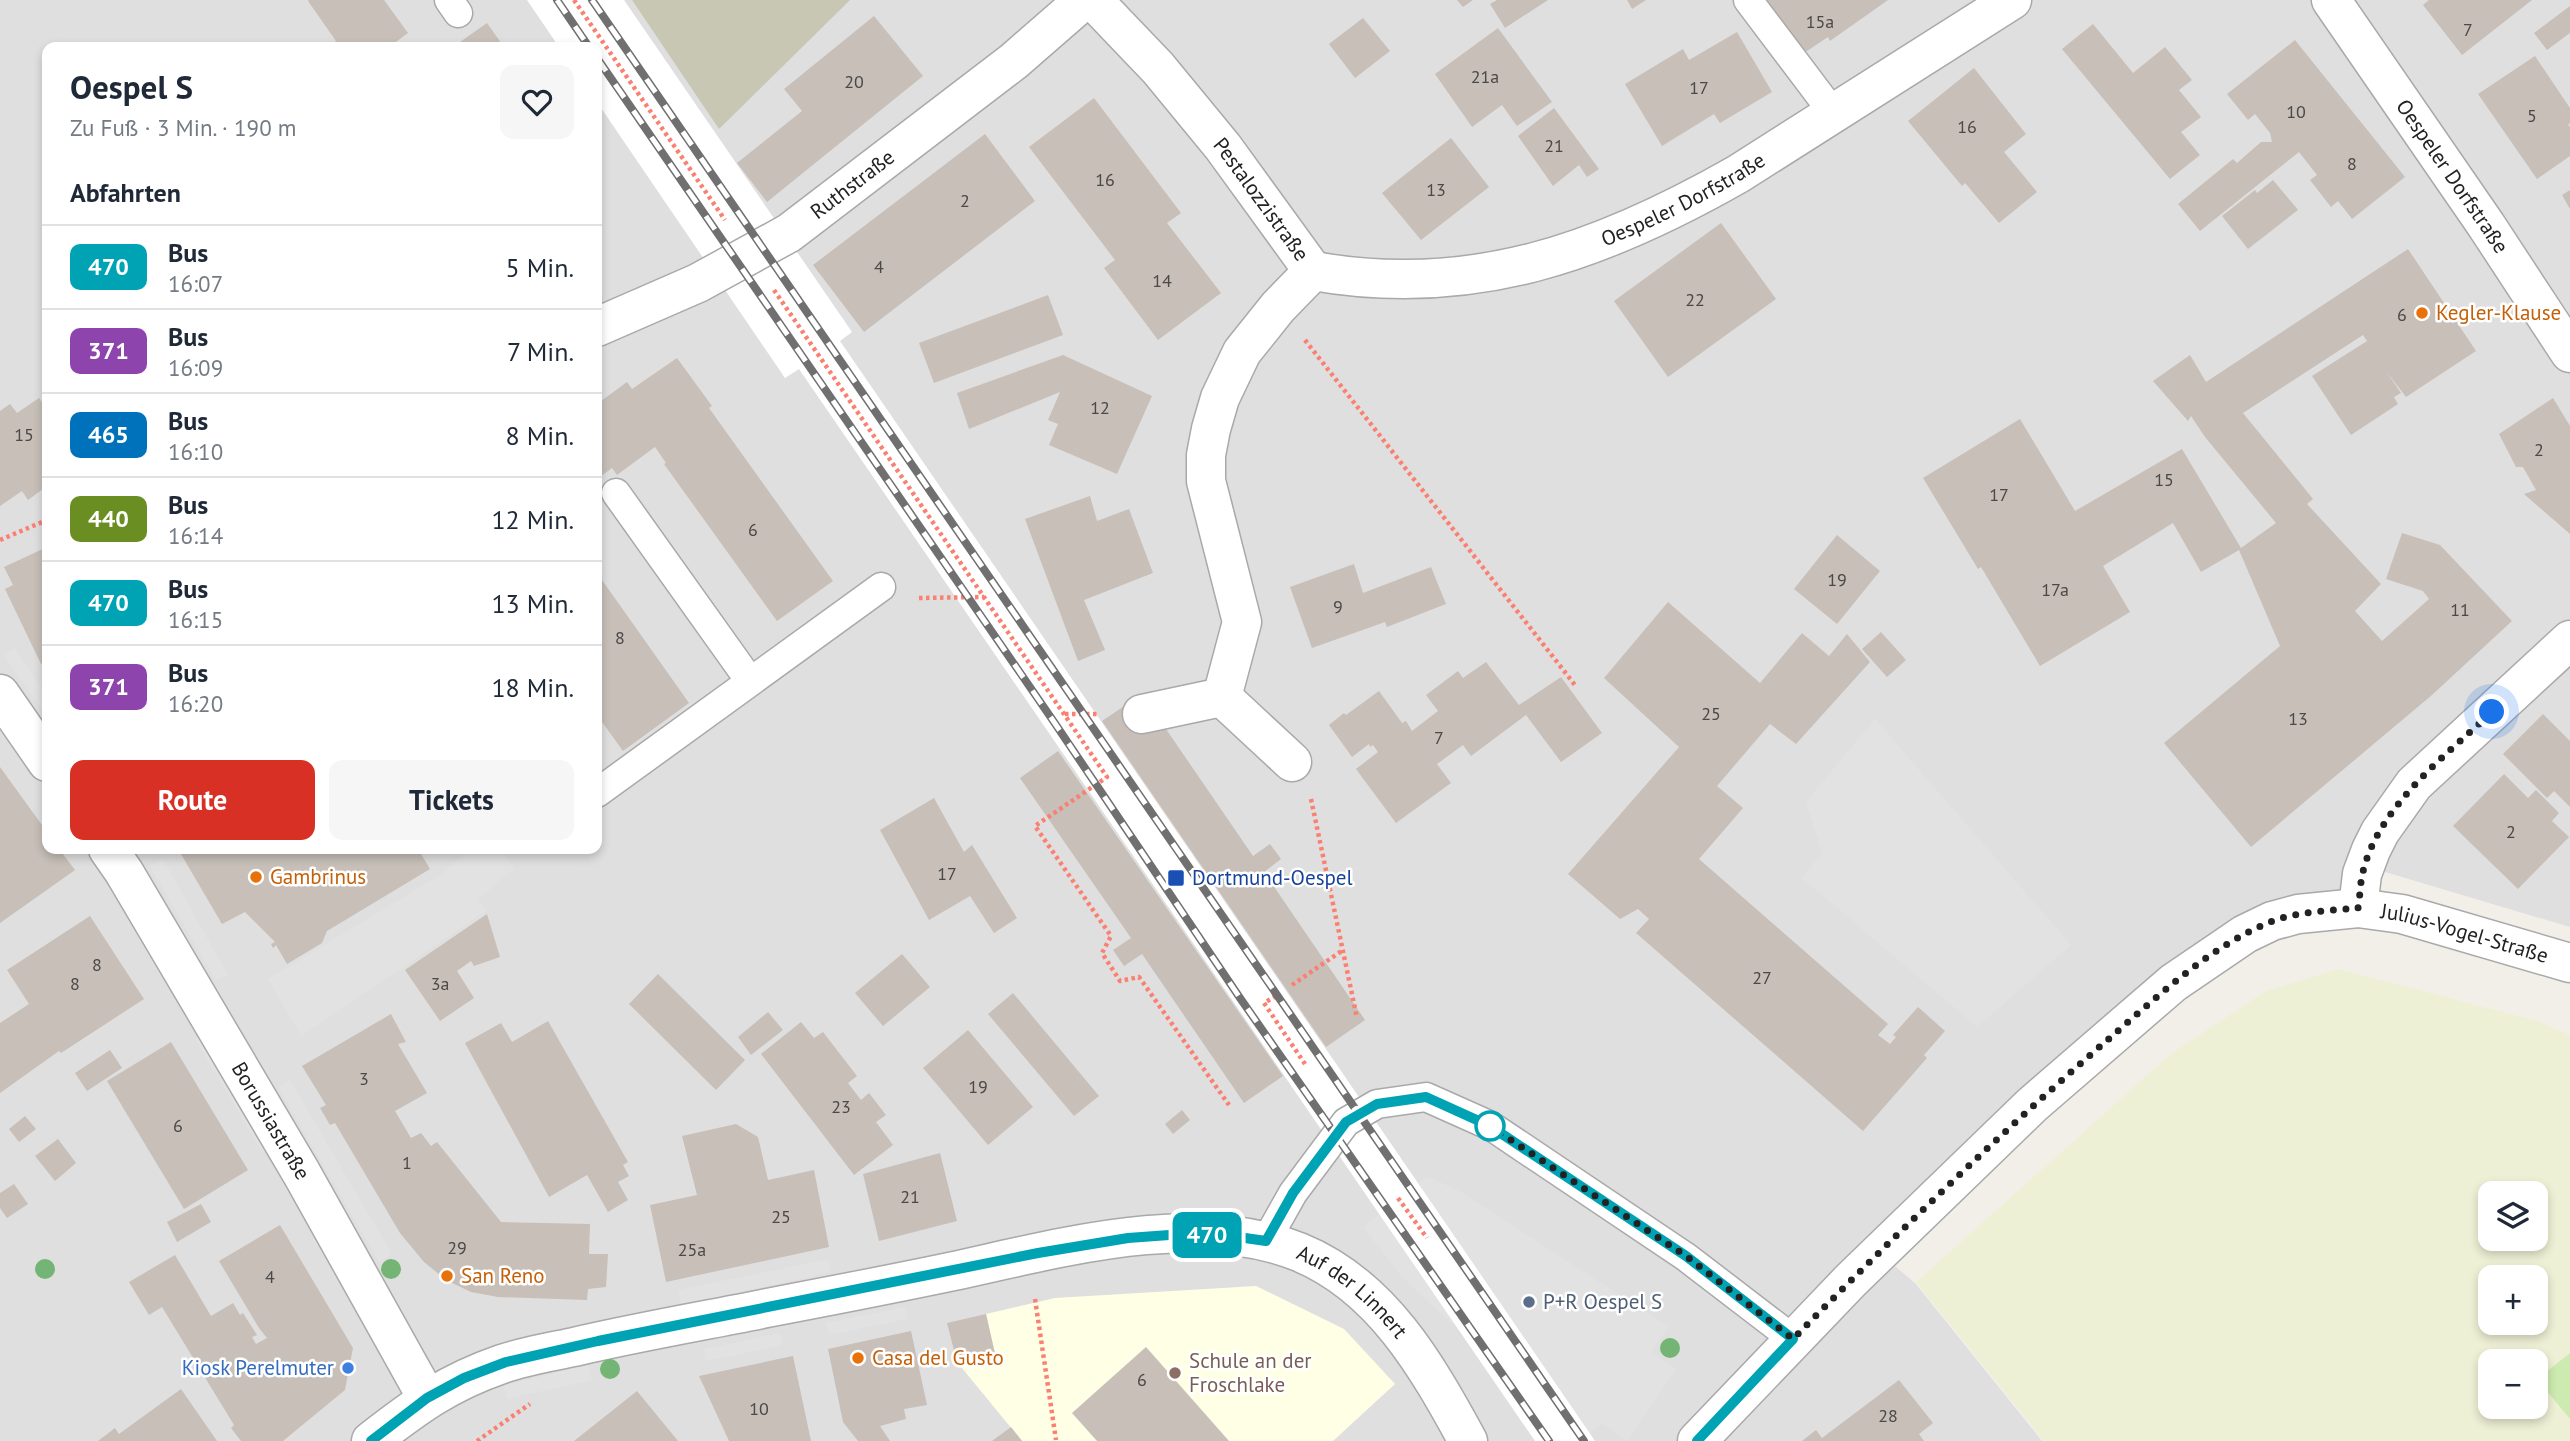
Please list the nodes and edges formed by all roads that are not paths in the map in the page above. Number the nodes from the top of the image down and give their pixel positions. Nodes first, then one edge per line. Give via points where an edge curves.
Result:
1 (1084, 0) edge
2 (1093, 0) edge
3 (1748, 0) edge
4 (2012, 0) edge
5 (2331, 0) edge
6 (1834, 114) junction
7 (1313, 271) junction
8 (602, 325) edge
9 (2570, 353) edge
10 (616, 493) dead end
11 (881, 587) dead end
12 (2570, 640) edge
13 (750, 681) junction
14 (0, 694) edge
15 (1222, 696) junction
16 (1142, 713) dead end
17 (42, 755) edge
18 (1292, 762) road end
19 (602, 789) edge
20 (111, 854) edge
21 (2358, 908) junction
22 (2570, 963) edge
23 (1266, 1241) junction
24 (1793, 1339) junction
25 (427, 1398) junction
26 (370, 1441) edge
27 (1468, 1441) edge
28 (1697, 1441) edge

1 - 8 street, Ruthstraße via 1014,61 789,233 698,283
2 - 7 street, Pestalozzistraße via 1158,68 1223,147
3 - 6 lane
4 - 6 street, Oespeler Dorfstraße
5 - 9 street, Oespeler Dorfstraße
6 - 7 street, Oespeler Dorfstraße via 1695,199 1573,253 1535,264 1443,278 1355,279
7 - 15 street, Pestalozzistraße via 1242,352 1217,409 1206,455 1206,481 1242,622
10 - 13 lane
11 - 13 lane
12 - 21 street via 2414,784 2371,849
13 - 19 lane
14 - 17 street
15 - 16 street
15 - 18 street
20 - 25 street, Borussiastraße via 302,1174
21 - 22 street, Julius-Vogel-Straße via 2402,914
21 - 24 street, Julius-Vogel-Straße via 2272,921 2173,983 2033,1104
23 - 24 lane via 1293,1193 1346,1122 1377,1104 1426,1097 1484,1122 1686,1256
23 - 25 street, Auf der Linnert via 1183,1234 1038,1253 506,1362
23 - 27 street, Auf der Linnert via 1336,1272 1371,1299 1426,1368
24 - 28 street, Julius-Vogel-Straße
25 - 26 street, Auf der Linnert

